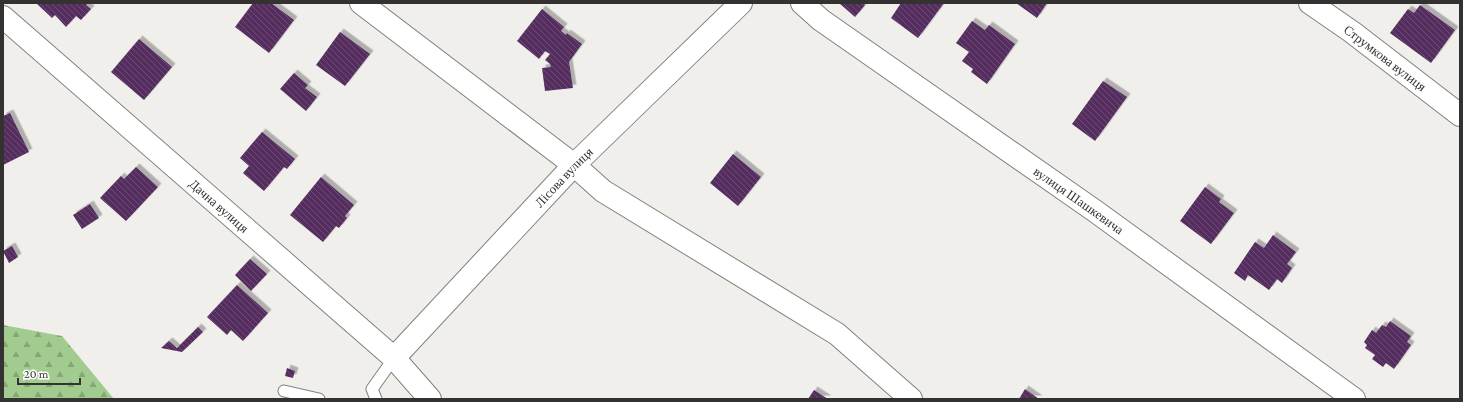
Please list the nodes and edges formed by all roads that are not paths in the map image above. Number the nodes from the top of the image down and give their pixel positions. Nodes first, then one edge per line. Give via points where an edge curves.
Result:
1 (361, 3) edge
2 (741, 3) edge
3 (802, 3) edge
4 (1310, 3) edge
5 (3, 17) edge
6 (1460, 115) edge
7 (574, 165) junction
8 (394, 358) junction
9 (413, 389) edge
10 (284, 391) dead end
11 (374, 394) edge
12 (318, 399) edge
13 (365, 399) edge
14 (430, 399) edge
15 (911, 399) edge
16 (1354, 399) edge

1 - 7 street
2 - 7 street, Лісова вулиця
3 - 16 street, вулиця Шашкевича via 821,20 1095,211
4 - 6 street, Струмкова вулиця
5 - 8 street, Дачна вулиця
7 - 8 street, Лісова вулиця
7 - 15 street via 603,191 837,334
8 - 9 street, Дачна вулиця
8 - 11 lane
9 - 14 street, Дачна вулиця
10 - 12 lane
11 - 13 lane

